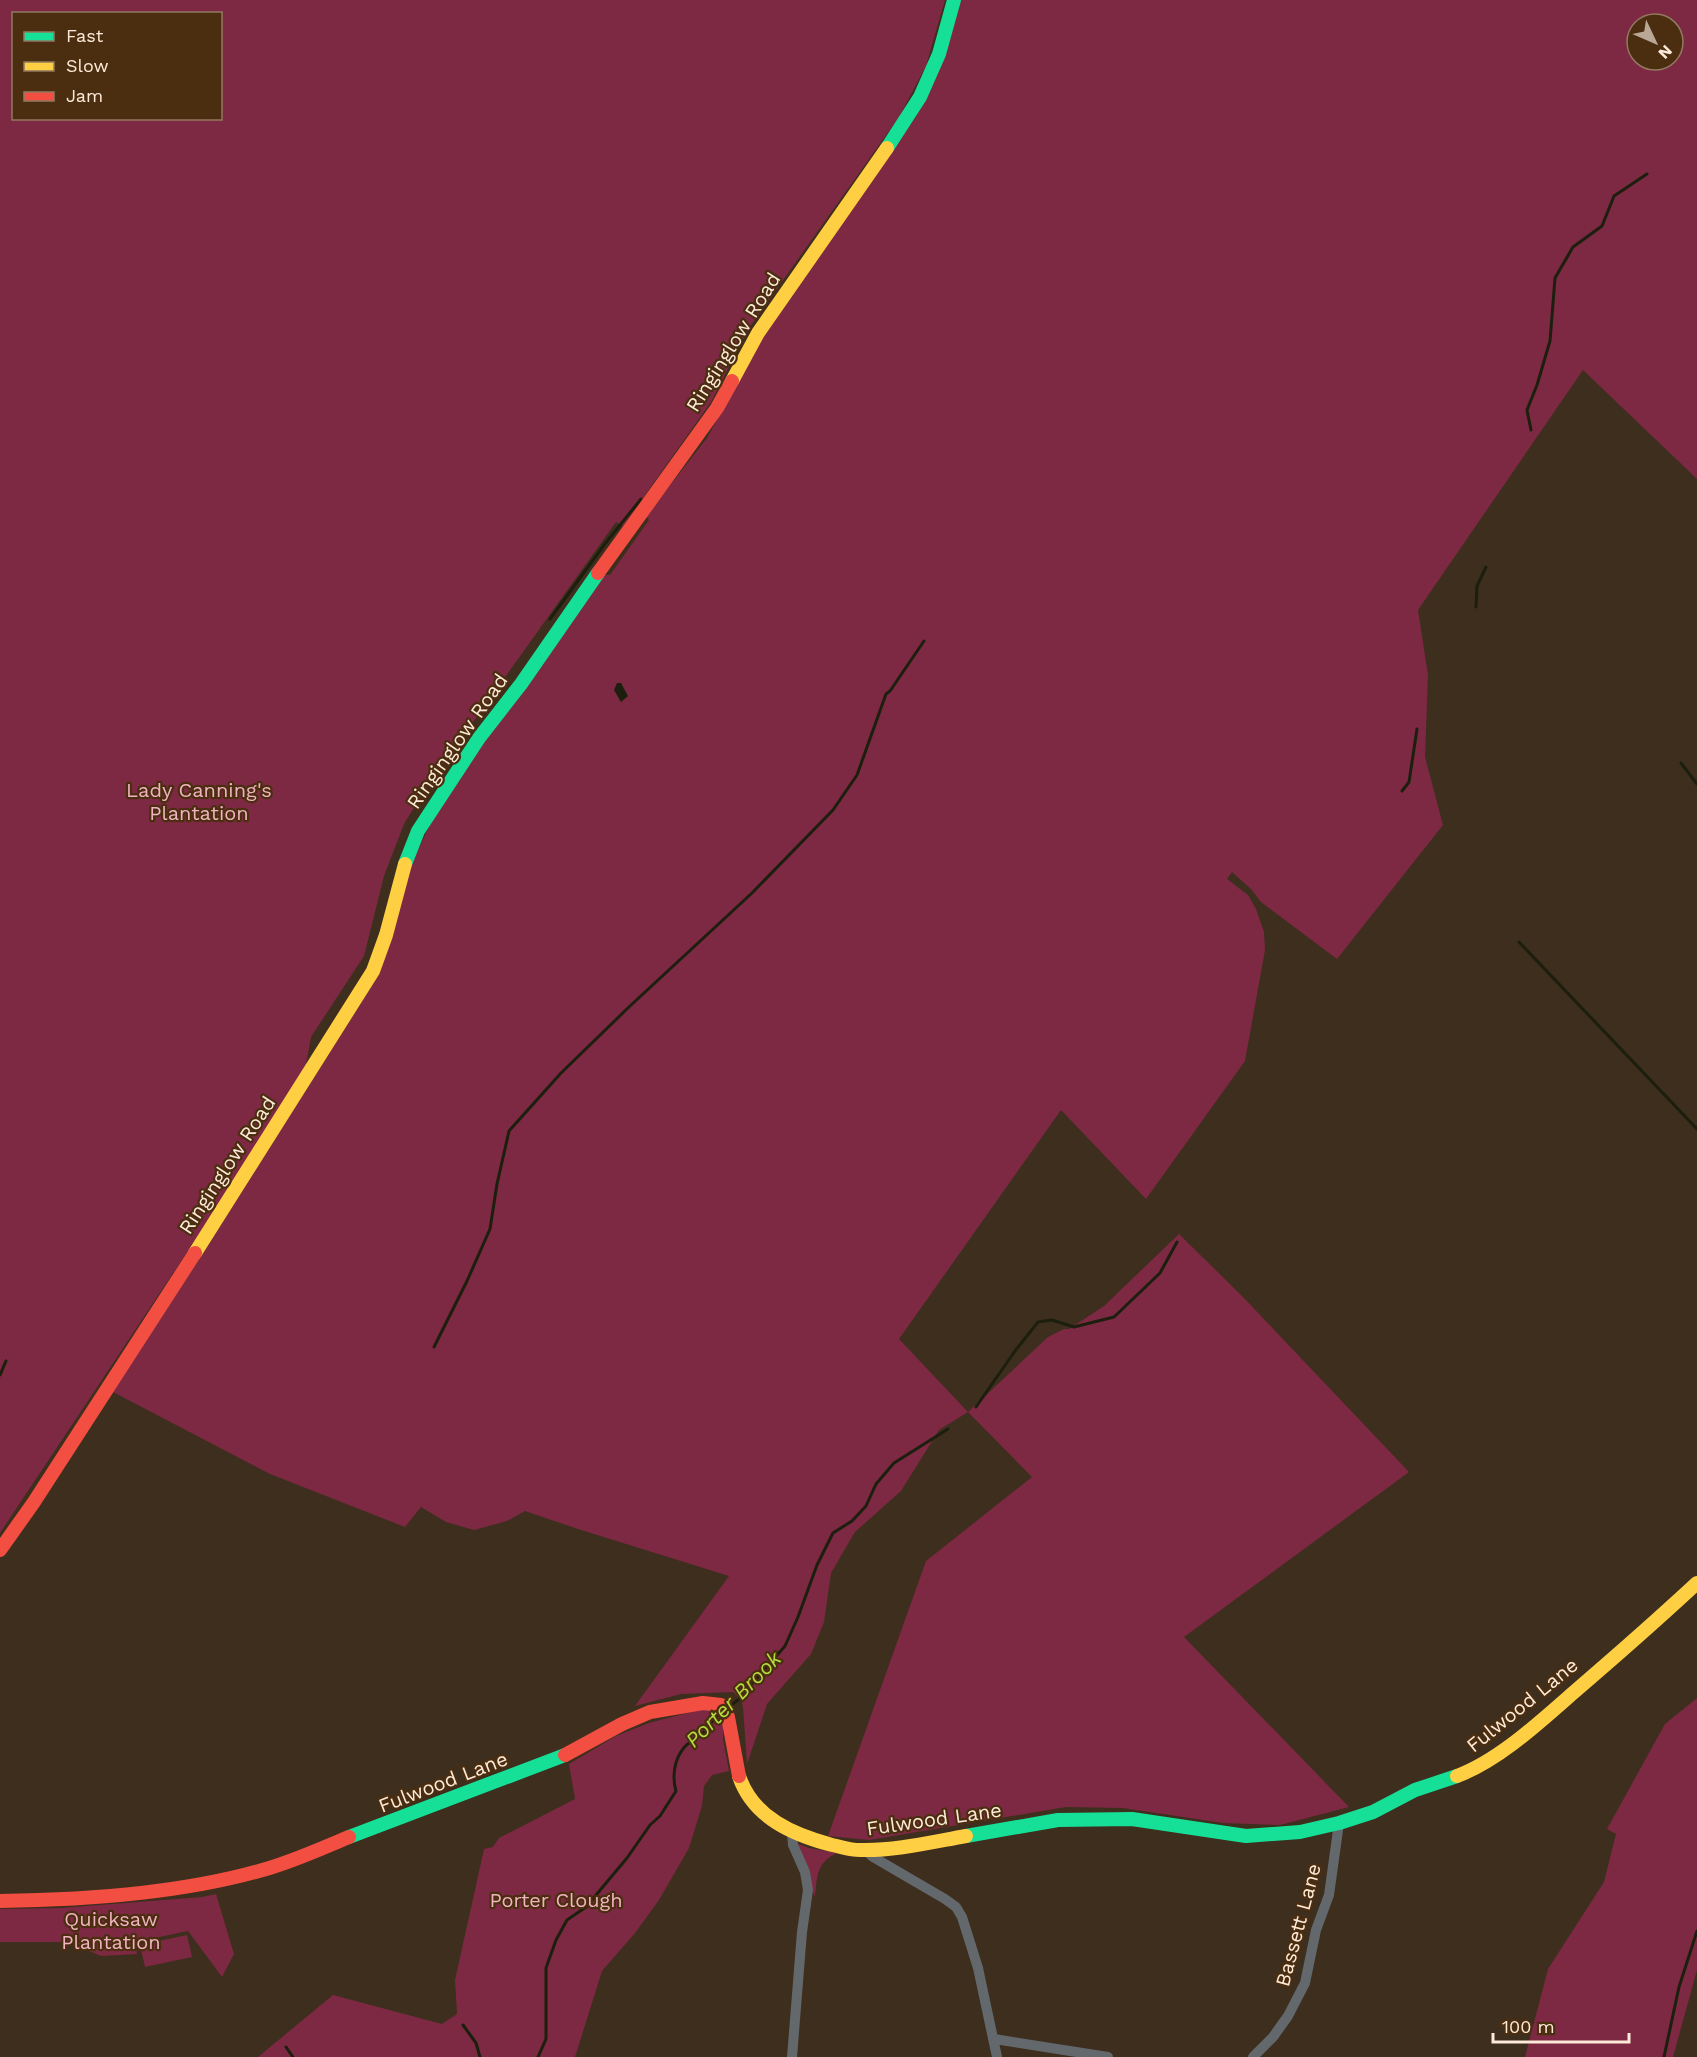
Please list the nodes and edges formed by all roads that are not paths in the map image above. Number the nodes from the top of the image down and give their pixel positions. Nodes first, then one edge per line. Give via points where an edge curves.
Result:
1 (954, 0) edge
2 (0, 1550) edge
3 (1697, 1583) edge
4 (1339, 1823) junction
5 (792, 1833) junction
6 (865, 1850) junction
7 (0, 1901) edge
8 (994, 2039) junction
9 (792, 2057) edge
10 (997, 2057) edge
11 (1108, 2057) edge
12 (1253, 2057) edge

1 - 2 street, Ringinglow Road via 939,54 912,112 758,333 708,421 438,797 418,831 401,873 373,971 242,1180
3 - 4 street, Fulwood Lane via 1549,1714 1487,1762
4 - 6 street, Fulwood Lane via 1300,1832 1246,1836 1132,1819 1058,1820
4 - 12 street, Bassett Lane via 1329,1895 1316,1930 1305,1983 1288,2016
5 - 6 street, Fulwood Lane
5 - 7 street, Fulwood Lane via 766,1815 743,1788 733,1752 729,1714 725,1707 707,1702 647,1713 557,1759 260,1871 132,1895
5 - 9 street via 808,1885
6 - 8 street via 956,1907 978,1968
8 - 10 street
8 - 11 street

